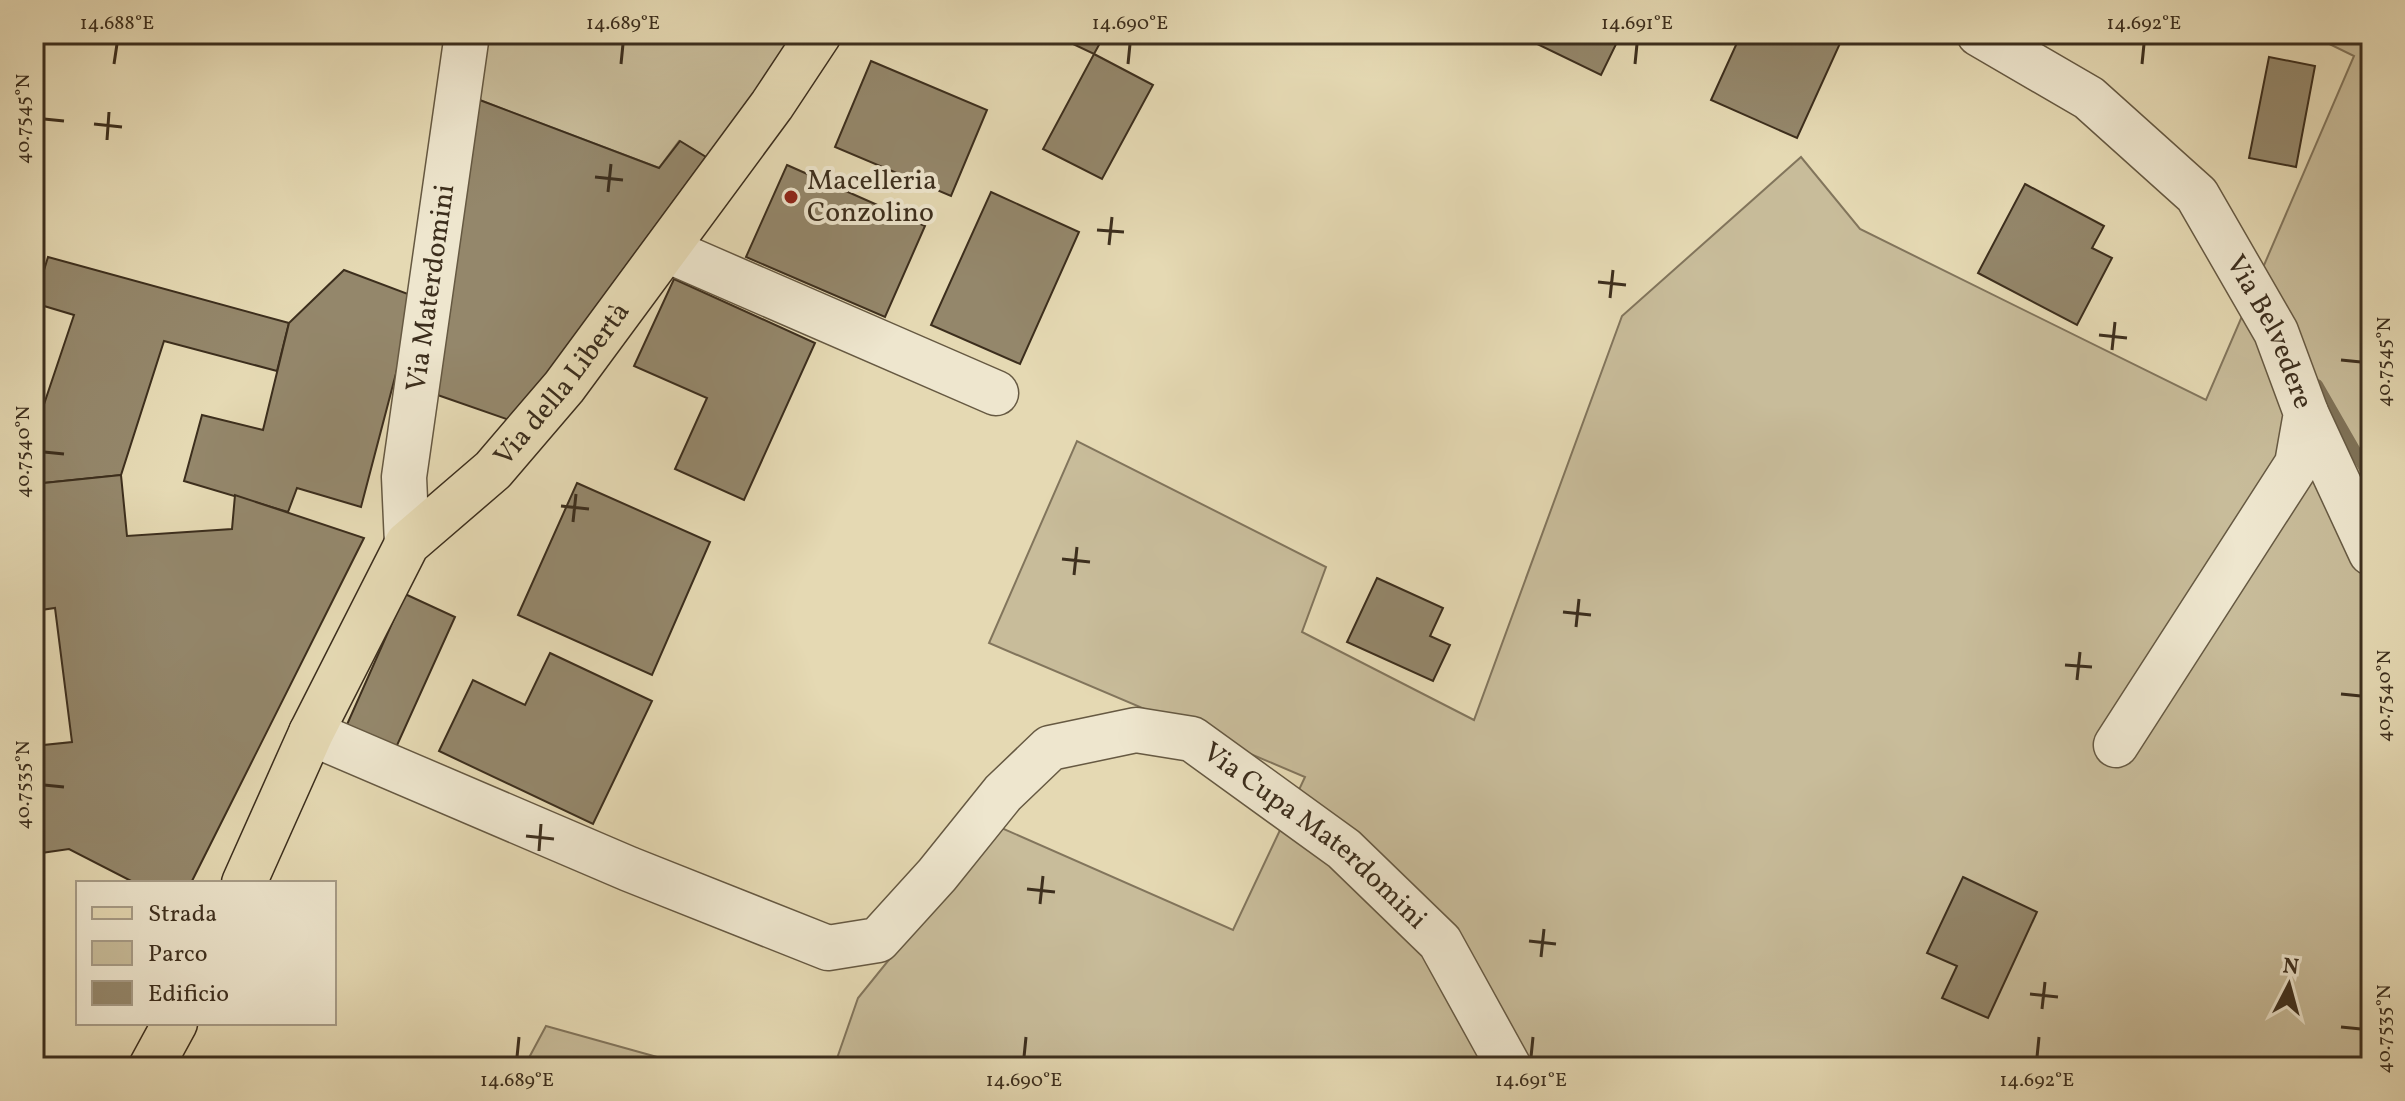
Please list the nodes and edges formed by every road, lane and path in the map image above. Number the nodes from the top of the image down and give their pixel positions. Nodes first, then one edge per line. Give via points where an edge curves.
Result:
1 (467, 34) edge
2 (819, 34) edge
3 (1979, 34) edge
4 (667, 250) junction
5 (996, 393) dead end
6 (2306, 413) junction
7 (407, 544) junction
8 (2371, 553) edge
9 (311, 733) junction
10 (2116, 745) dead end
11 (245, 881) edge
12 (174, 1025) edge
13 (151, 1067) edge
14 (1509, 1067) edge

1 - 7 street, Via Materdomini via 404,477
2 - 4 main road, Via della Libertà
3 - 6 street, Via Belvedere via 2089,98 2197,195 2276,332
4 - 5 street
4 - 7 main road, Via della Libertà via 564,387 493,470
6 - 8 street
6 - 10 street, Via Belvedere via 2297,464
7 - 9 main road, Via della Libertà
9 - 11 main road, Via della Libertà
9 - 14 street, Via Cupa Materdomini via 828,948 878,940 1003,793 1050,748 1136,730 1192,739 1344,849 1440,942
12 - 13 main road

